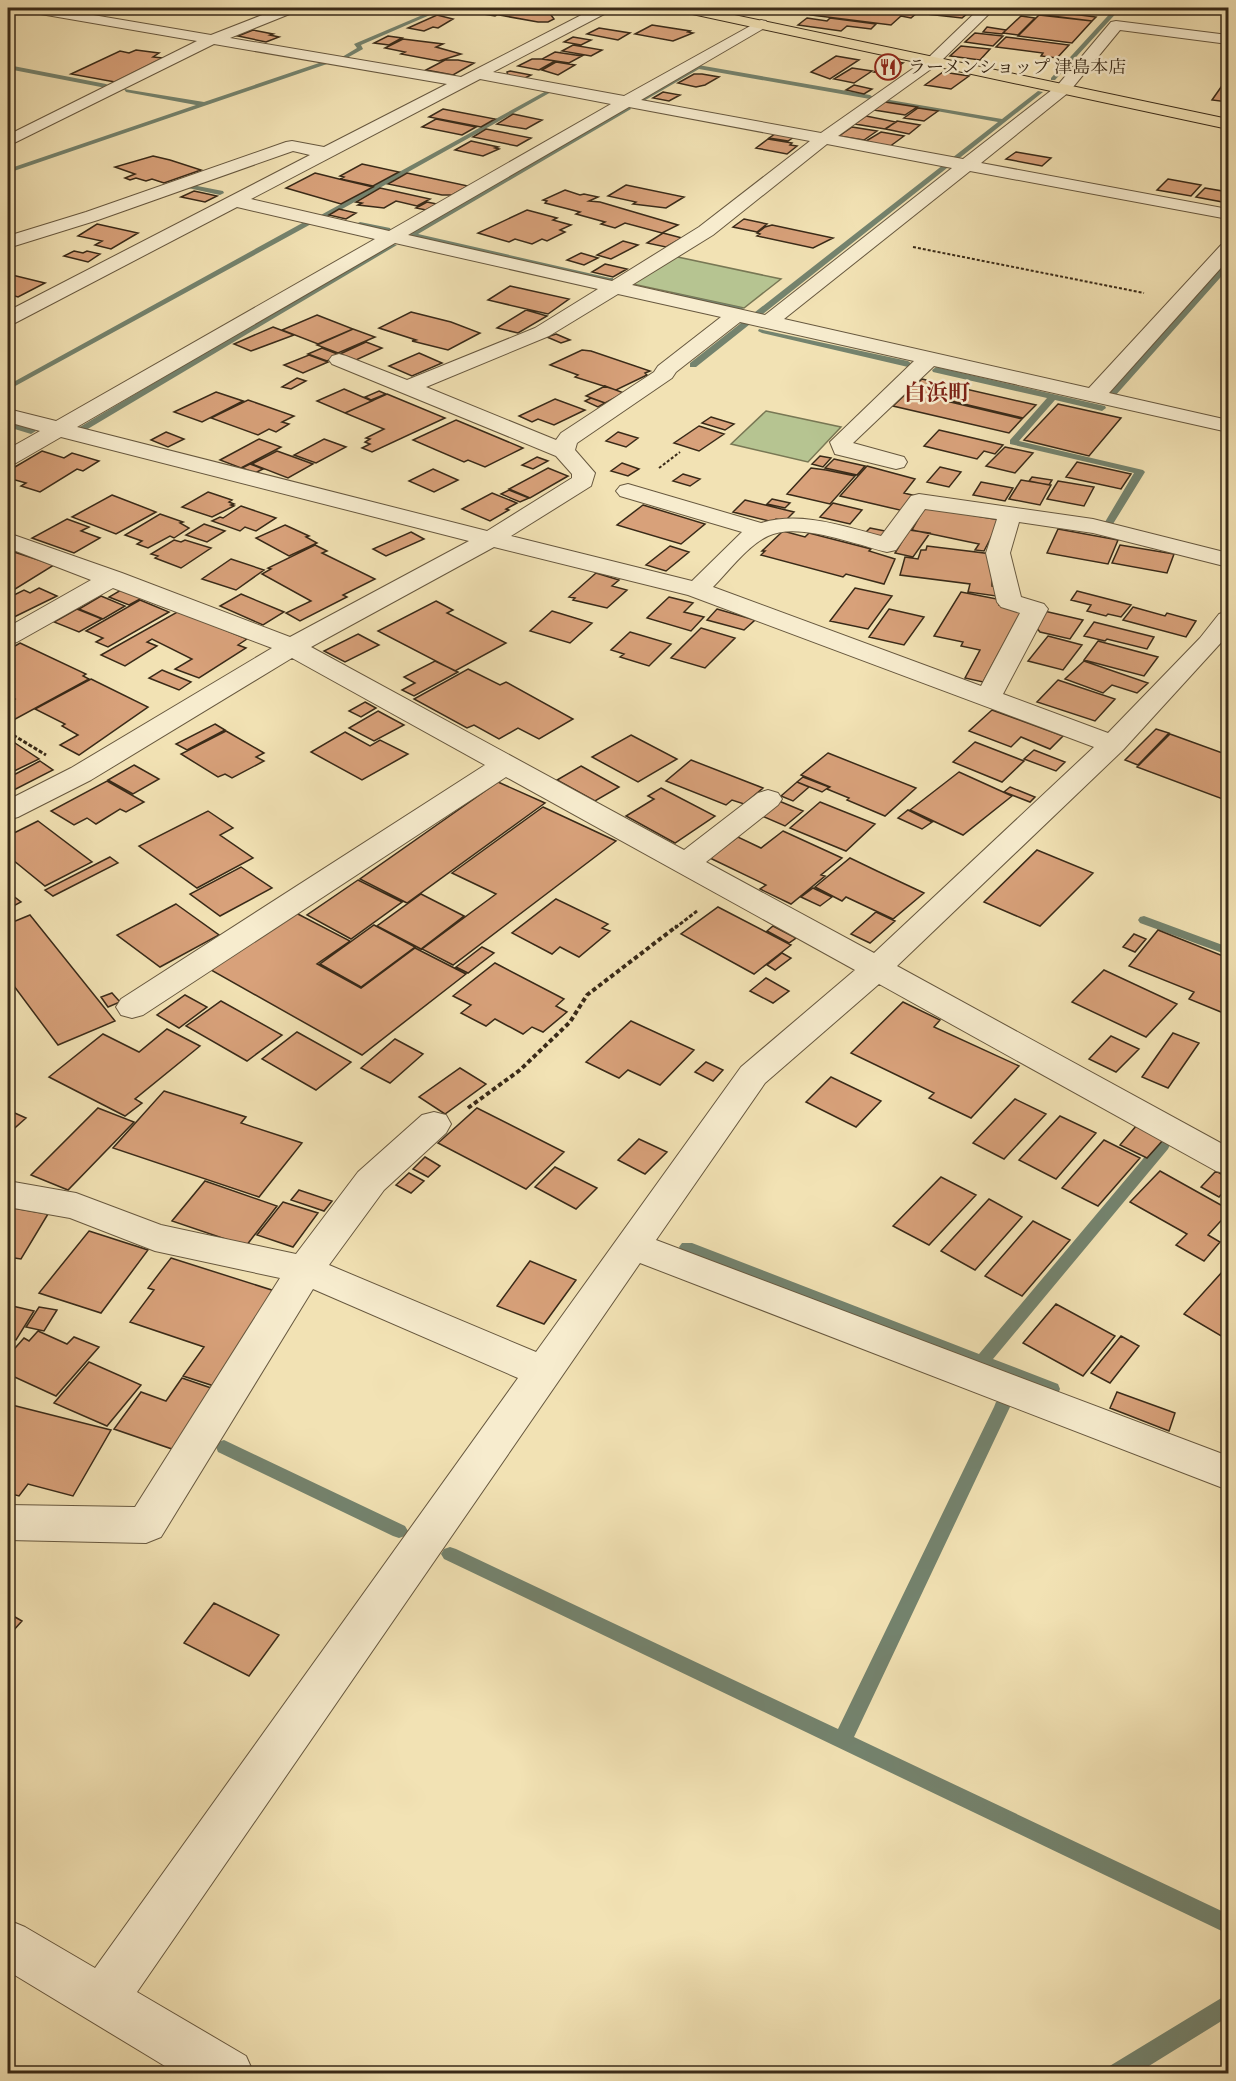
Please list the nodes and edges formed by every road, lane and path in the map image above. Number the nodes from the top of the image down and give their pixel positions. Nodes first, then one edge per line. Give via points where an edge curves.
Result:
1 (29, 8) edge
2 (292, 8) edge
3 (605, 8) edge
4 (683, 8) edge
5 (988, 8) edge
6 (761, 24) junction
7 (213, 39) junction
8 (1228, 39) edge
9 (933, 61) junction
10 (470, 78) junction
11 (1063, 89) junction
12 (627, 102) junction
13 (1228, 124) edge
14 (823, 139) junction
15 (8, 141) edge
16 (326, 153) junction
17 (964, 165) junction
18 (234, 201) junction
19 (1228, 214) edge
20 (391, 238) junction
21 (874, 239) junction
22 (8, 242) edge
23 (1228, 249) edge
24 (612, 288) junction
25 (1181, 301) junction
26 (737, 316) junction
27 (8, 319) edge
28 (765, 322) junction
29 (929, 359) junction
30 (339, 360) dead end
31 (406, 388) junction
32 (1094, 396) junction
33 (8, 415) edge
34 (1228, 426) edge
35 (58, 429) junction
36 (564, 451) junction
37 (8, 458) edge
38 (896, 462) dead end
39 (628, 491) dead end
40 (1010, 514) junction
41 (760, 530) junction
42 (492, 538) junction
43 (8, 540) edge
44 (1228, 560) edge
45 (113, 578) junction
46 (697, 590) junction
47 (1228, 619) edge
48 (8, 637) edge
49 (292, 647) junction
50 (1219, 647) edge
51 (988, 698) junction
52 (1113, 744) junction
53 (506, 765) junction
54 (768, 799) dead end
55 (8, 812) edge
56 (686, 863) junction
57 (729, 887) junction
58 (877, 968) junction
59 (132, 1006) dead end
60 (434, 1124) joint
61 (1228, 1162) edge
62 (8, 1194) edge
63 (633, 1246) junction
64 (305, 1270) junction
65 (544, 1372) junction
66 (1228, 1473) edge
67 (8, 1523) edge
68 (8, 1944) edge
69 (102, 2000) junction
70 (228, 2073) edge

1 - 7 street
2 - 7 street
3 - 10 street
4 - 6 main road
5 - 9 street
6 - 9 main road
6 - 12 street
7 - 10 street
7 - 15 street
8 - 11 street via 1116,25
9 - 11 main road
9 - 14 street
10 - 12 street
10 - 16 street
11 - 13 main road
11 - 17 street
12 - 14 street
12 - 20 street
14 - 17 street
14 - 24 street via 706,231
16 - 18 street
16 - 22 street via 292,146
17 - 19 street
17 - 21 street
18 - 20 street
18 - 27 street
20 - 24 street
20 - 35 street
21 - 25 path
21 - 28 street
23 - 25 street
24 - 26 street
24 - 31 street via 542,332
25 - 32 street
26 - 28 street
26 - 36 street via 665,370 666,374 569,438
28 - 29 street
29 - 32 street
29 - 38 street via 841,442 843,449
30 - 31 street
31 - 36 street
32 - 34 street
33 - 35 street
35 - 37 street
35 - 42 street
36 - 42 street via 584,473 583,480
39 - 41 street
40 - 41 street via 919,501 887,545 808,526
40 - 44 street via 1112,530
40 - 51 street via 998,553 1010,602 1035,609
41 - 46 street
42 - 46 street
42 - 49 street
43 - 45 street
45 - 48 street
45 - 49 street
46 - 51 street
47 - 50 street
49 - 53 street
49 - 55 street via 81,774
50 - 52 street
51 - 52 street
52 - 58 street
53 - 56 street
53 - 59 street
54 - 56 street
56 - 57 street
57 - 58 street
57 - 60 path via 587,994 570,1022 519,1070 442,1126
58 - 61 street
58 - 63 street via 753,1075
60 - 64 street via 371,1181
62 - 64 street via 76,1206 155,1237
63 - 65 street
63 - 66 street
64 - 65 street
64 - 67 street via 146,1525
65 - 69 street
68 - 69 street
69 - 70 street

